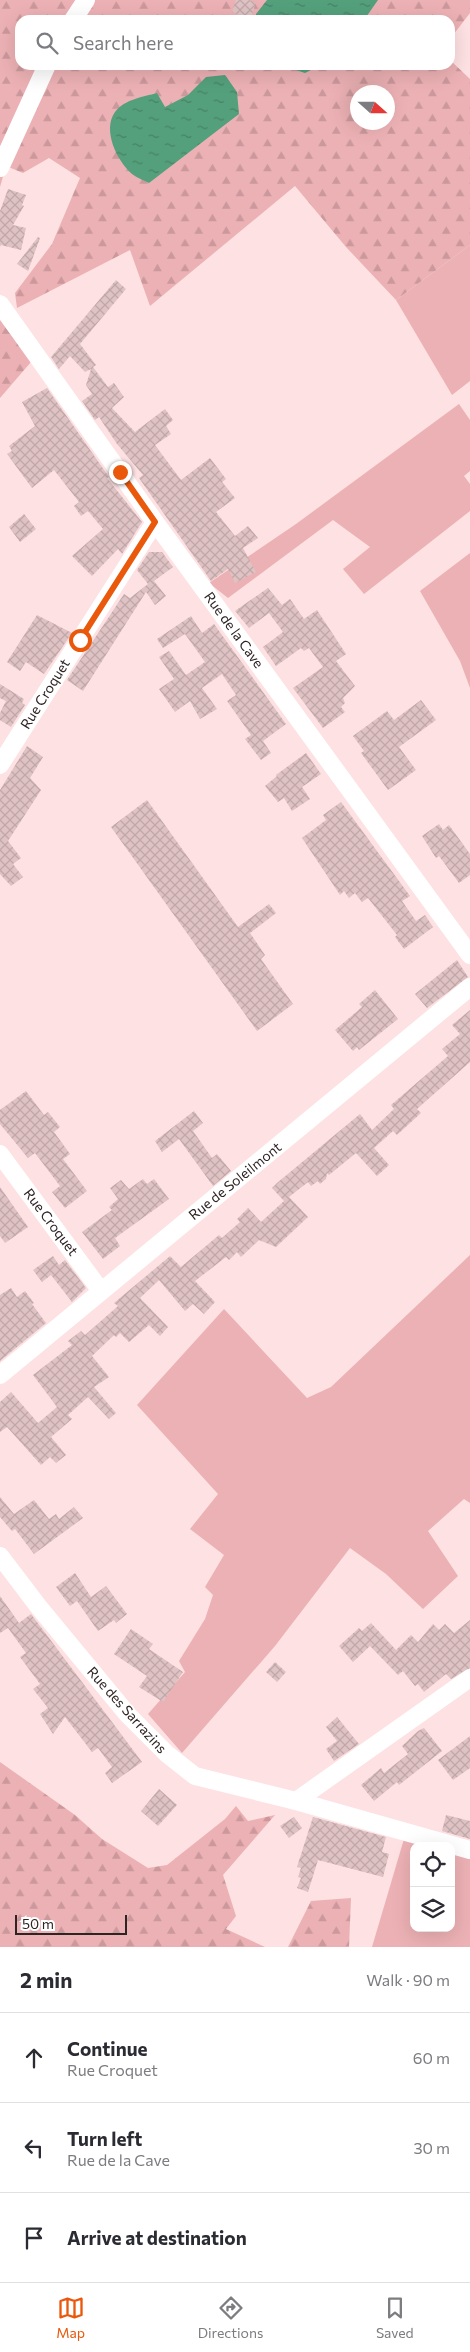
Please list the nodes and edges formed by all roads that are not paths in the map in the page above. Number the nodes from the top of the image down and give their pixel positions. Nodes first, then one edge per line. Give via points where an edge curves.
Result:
1 (86, 0) edge
2 (76, 15) edge
3 (45, 70) edge
4 (0, 168) edge
5 (0, 304) edge
6 (155, 522) junction
7 (0, 765) edge
8 (470, 955) edge
9 (470, 987) edge
10 (0, 1154) edge
11 (102, 1291) junction
12 (0, 1374) edge
13 (0, 1556) edge
14 (470, 1678) edge
15 (296, 1801) junction
16 (470, 1850) edge

1 - 2 street
3 - 4 street
5 - 6 street, Rue de la Cave
6 - 7 street, Rue Croquet
6 - 8 street, Rue de la Cave
9 - 11 street, Rue de Soleilmont
10 - 11 street, Rue Croquet
11 - 12 street, Rue de Soleilmont
13 - 15 street, Rue des Sarrazins via 128,1715 167,1754 195,1776
14 - 15 street
15 - 16 street, Rue des Sarrazins

